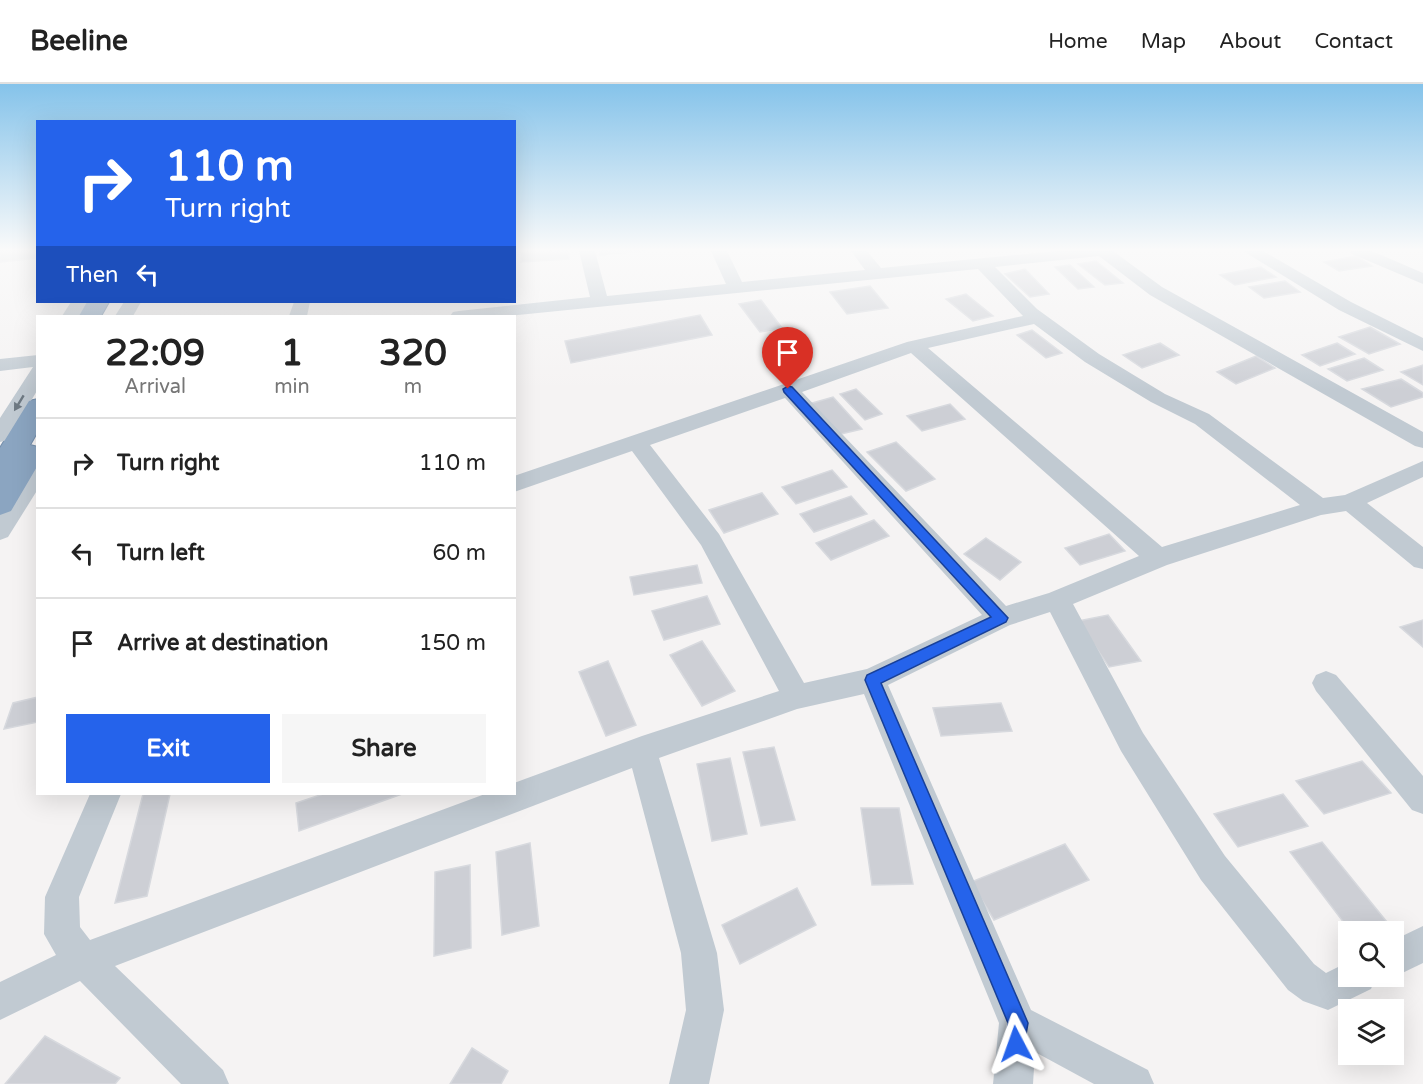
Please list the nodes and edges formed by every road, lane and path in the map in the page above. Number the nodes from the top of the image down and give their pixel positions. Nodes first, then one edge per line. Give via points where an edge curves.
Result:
1 (599, 298) edge
2 (632, 298) edge
3 (1023, 298) edge
4 (1168, 298) edge
5 (1331, 298) edge
6 (600, 301) junction
7 (468, 315) edge
8 (1037, 318) junction
9 (1423, 345) edge
10 (915, 346) junction
11 (36, 361) edge
12 (0, 365) edge
13 (36, 380) edge
14 (788, 389) junction
15 (36, 412) edge
16 (1423, 441) edge
17 (638, 443) junction
18 (18, 457) edge
19 (1423, 468) edge
20 (516, 483) edge
21 (1350, 502) junction
22 (0, 504) edge
23 (1319, 507) junction
24 (0, 531) edge
25 (1158, 558) junction
26 (1423, 560) edge
27 (1057, 600) junction
28 (1001, 618) junction
29 (872, 680) junction
30 (1326, 683) dead end
31 (797, 697) junction
32 (642, 750) junction
33 (105, 795) edge
34 (1423, 799) edge
35 (1423, 944) edge
36 (1404, 954) edge
37 (84, 960) junction
38 (1338, 987) edge
39 (0, 1001) edge
40 (1018, 1023) junction
41 (209, 1084) edge
42 (689, 1084) edge
43 (1013, 1084) edge
44 (1134, 1084) edge

1 - 6 street
2 - 6 street
3 - 8 street
4 - 16 street
5 - 9 street
6 - 7 street
8 - 10 street
8 - 23 street via 1092,358 1202,419
10 - 14 street
10 - 25 street
11 - 12 street
13 -> 18 street
14 - 17 street
14 - 28 street
15 - 18 highway
17 - 20 street
17 - 31 street via 710,540
18 - 22 highway
18 - 24 street
19 - 21 street
21 - 23 street
21 - 26 street
23 - 25 street
25 - 27 street
27 - 28 street
27 - 38 street via 1132,742 1213,868 1301,977 1328,992
28 - 29 street
29 - 31 street
29 - 40 street
30 - 34 street
31 - 32 street
32 - 37 street
32 - 42 street via 699,953 705,1010
33 - 37 street via 62,897 62,934
35 - 36 street
37 - 39 street
37 - 41 street
40 - 43 street
40 - 44 street

